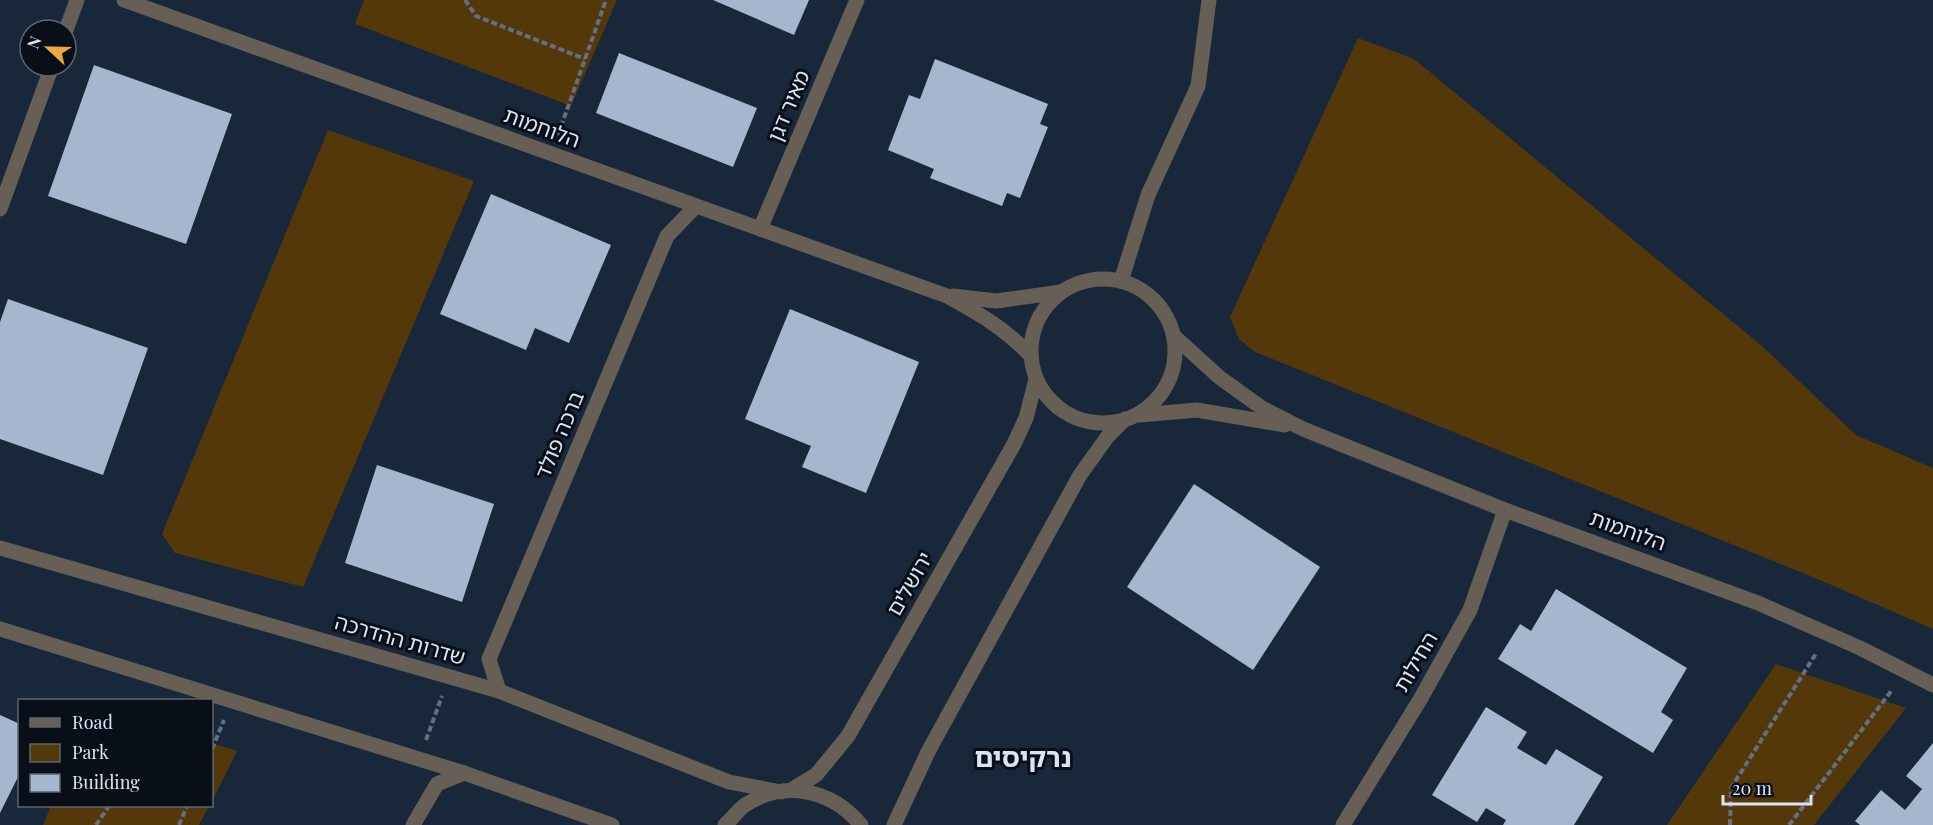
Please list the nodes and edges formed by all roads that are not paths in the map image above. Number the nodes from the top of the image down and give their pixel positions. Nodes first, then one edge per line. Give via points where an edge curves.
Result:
1 (77, 0) edge
2 (124, 0) edge
3 (857, 0) edge
4 (1209, 0) edge
5 (70, 18) edge
6 (48, 78) edge
7 (696, 206) junction
8 (0, 209) edge
9 (760, 229) junction
10 (1121, 281) junction
11 (1061, 292) junction
12 (947, 296) junction
13 (1175, 338) junction
14 (1031, 356) junction
15 (1036, 379) junction
16 (1130, 418) junction
17 (1303, 429) junction
18 (1505, 510) junction
19 (0, 548) edge
20 (0, 629) edge
21 (1933, 685) edge
22 (499, 691) junction
23 (464, 773) junction
24 (786, 791) junction
25 (413, 825) edge
26 (612, 825) edge
27 (725, 825) edge
28 (861, 825) edge
29 (894, 825) edge
30 (1343, 825) edge

1 - 5 street
2 - 7 street, הלוחמות
3 - 9 street, מאיר דגן
4 - 10 street via 1198,86 1148,195
6 - 8 street
7 - 9 street, הלוחמות
7 - 22 street, ברכה פולד via 667,236 489,659
9 - 12 street, הלוחמות
10 - 11 street via 1083,281
10 - 13 street via 1151,296 1167,315
11 - 12 street, הלוחמות via 996,300
11 - 14 street via 1044,309 1033,331
12 - 14 street, הלוחמות via 1005,330
13 - 16 street via 1175,361 1168,384 1154,402
13 - 17 street, הלוחמות via 1262,408
14 - 15 street
15 - 16 street via 1049,399 1066,414 1089,422 1112,423
15 - 24 street, ירושלים via 1026,418 1014,444 848,736 816,775
16 - 17 street, הלוחמות via 1170,410 1197,410
16 - 29 street via 1108,436 1080,475 929,750
17 - 18 street, הלוחמות
18 - 21 street, הלוחמות via 1747,598
18 - 30 street, החילות via 1470,610
19 - 22 street, שדרות ההדרכה
20 - 23 street
22 - 24 street, שדרות ההדרכה via 729,782
23 - 25 street via 437,784
23 - 26 street
24 - 27 street, ירושלים via 770,793 744,806
24 - 28 street, שדרות ההדרכה via 825,796 849,810

